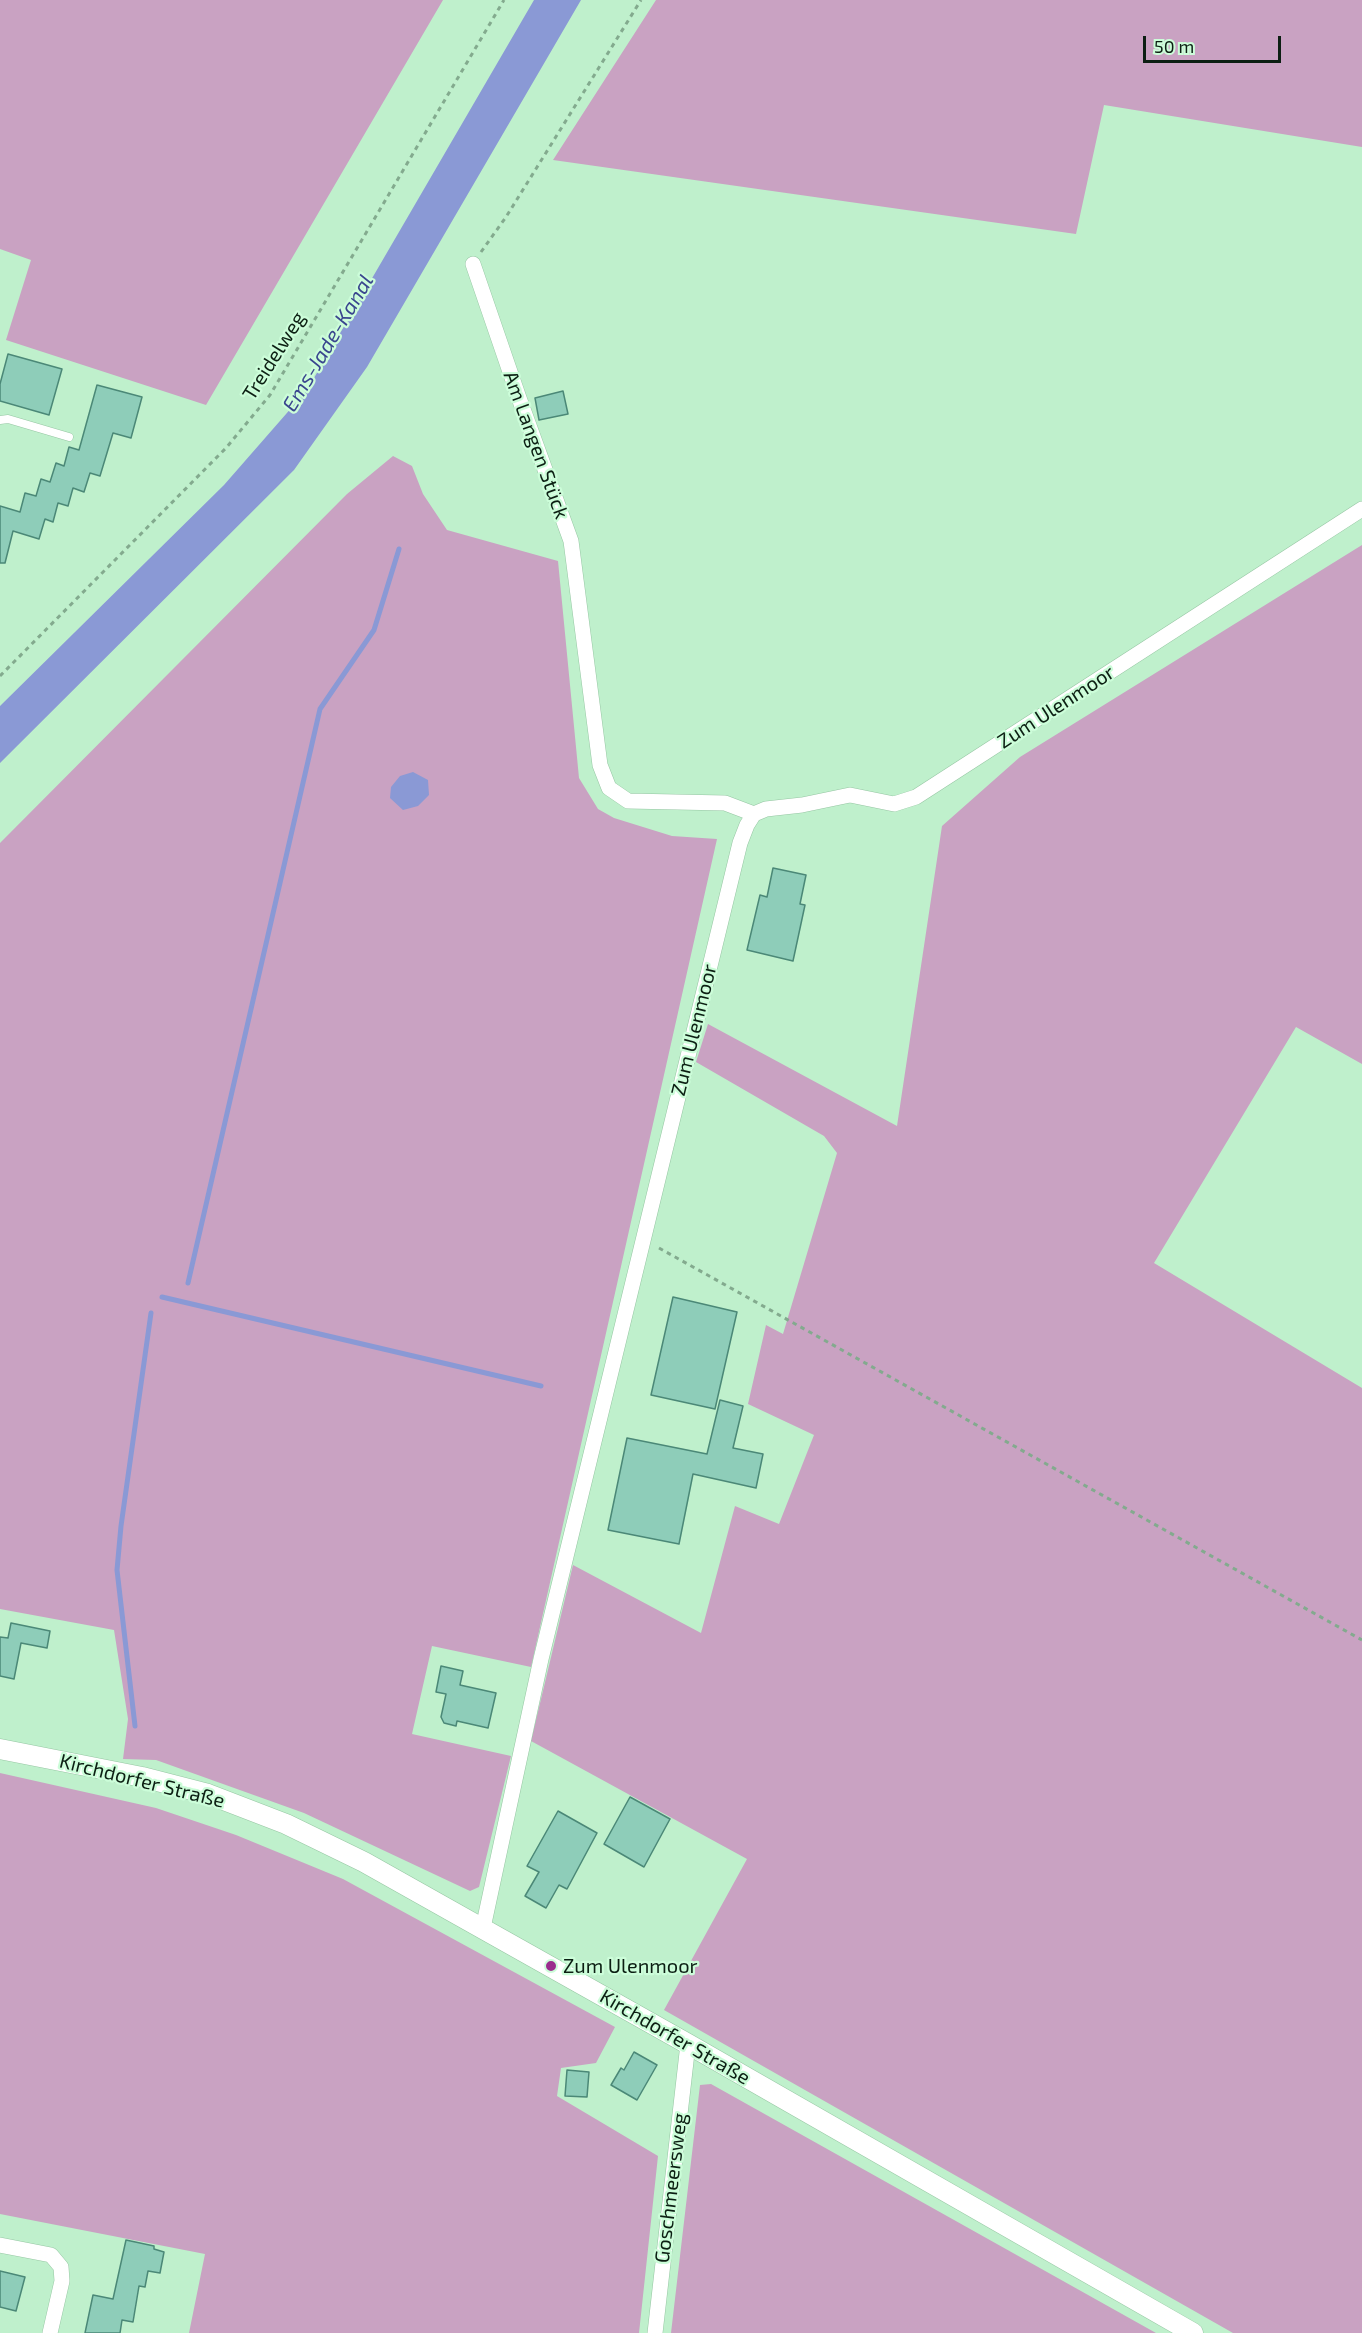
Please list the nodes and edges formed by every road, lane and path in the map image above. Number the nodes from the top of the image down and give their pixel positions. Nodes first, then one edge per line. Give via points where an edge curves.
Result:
1 (504, 0) edge
2 (641, 0) edge
3 (474, 264) joint
4 (0, 420) edge
5 (69, 437) dead end
6 (1362, 509) edge
7 (0, 676) edge
8 (754, 814) junction
9 (644, 1239) junction
10 (1362, 1640) edge
11 (0, 1749) edge
12 (483, 1928) junction
13 (688, 2044) junction
14 (0, 2245) edge
15 (50, 2333) edge
16 (655, 2333) edge
17 (1193, 2333) edge

1 - 7 path, Treidelweg via 270,395 226,448
2 - 3 path
3 - 8 street, Am Langen Stück via 571,541 600,765 609,788 628,801 726,803
4 - 5 lane
6 - 8 street, Zum Ulenmoor via 916,797 894,804 850,795
8 - 9 street, Zum Ulenmoor via 740,843
9 - 10 path
9 - 12 street, Zum Ulenmoor via 541,1659
11 - 12 street, Kirchdorfer Straße via 208,1794 286,1824 364,1862
12 - 13 street, Kirchdorfer Straße
13 - 16 street, Goschmeersweg
13 - 17 street, Kirchdorfer Straße
14 - 15 street via 51,2255 61,2266 62,2281

